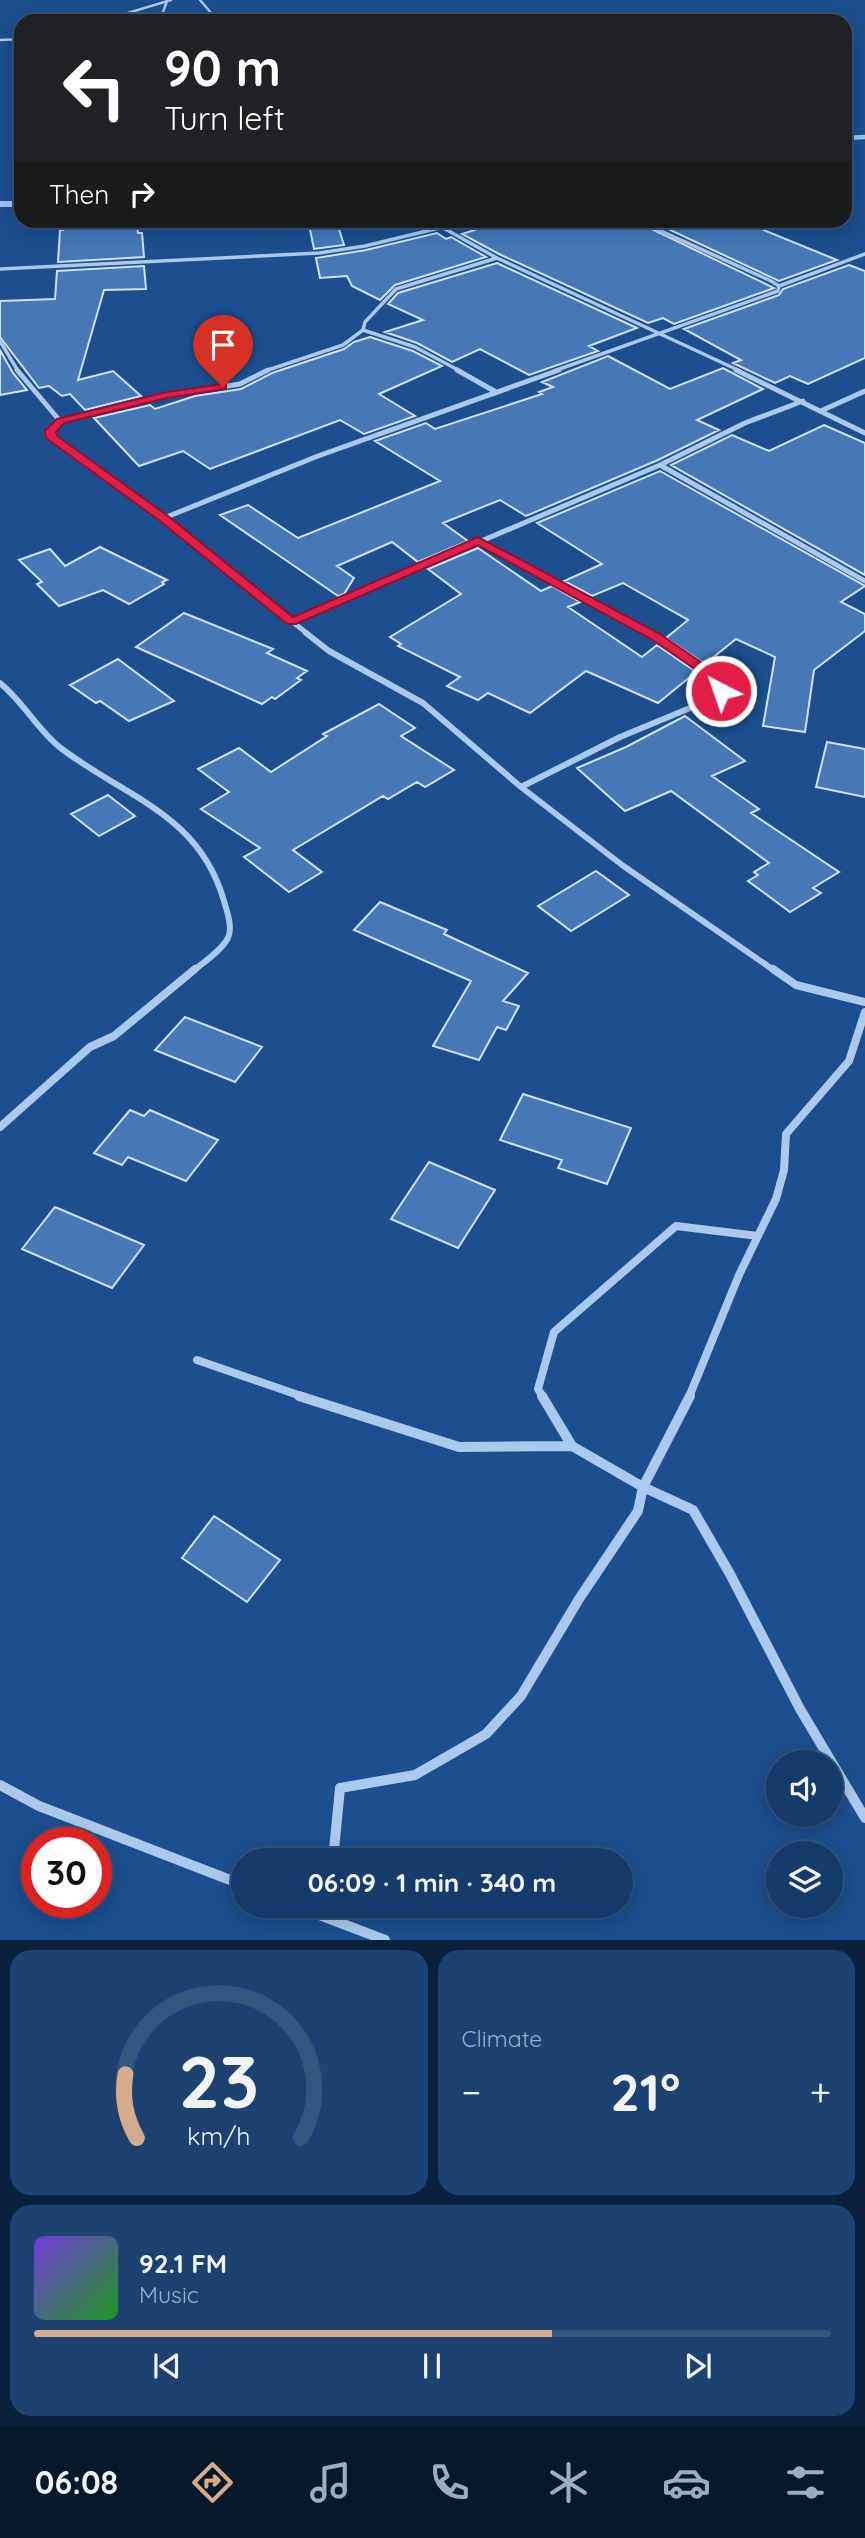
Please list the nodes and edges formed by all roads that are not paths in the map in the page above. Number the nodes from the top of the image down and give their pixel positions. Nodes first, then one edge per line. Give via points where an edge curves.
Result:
1 (200, 0) edge
2 (169, 1) edge
3 (125, 14) edge
4 (212, 14) edge
5 (439, 228) joint
6 (654, 228) edge
7 (865, 254) edge
8 (497, 258) junction
9 (0, 270) edge
10 (779, 286) junction
11 (363, 331) junction
12 (660, 334) junction
13 (0, 341) edge
14 (865, 391) edge
15 (496, 392) junction
16 (803, 401) junction
17 (823, 410) junction
18 (60, 421) junction
19 (865, 433) edge
20 (660, 465) junction
21 (164, 519) junction
22 (478, 540) junction
23 (865, 581) edge
24 (291, 622) junction
25 (0, 683) edge
26 (521, 787) junction
27 (865, 1002) edge
28 (865, 1012) edge
29 (0, 1127) edge
30 (758, 1236) junction
31 (197, 1360) dead end
32 (572, 1446) junction
33 (643, 1487) junction
34 (0, 1785) edge
35 (865, 1818) edge
36 (334, 1848) edge
37 (231, 1880) edge
38 (340, 1918) edge
39 (385, 1940) edge

1 - 4 street
2 - 3 street
5 - 8 street
5 - 9 street via 321,253 54,263
6 - 10 street
7 - 10 street
8 - 11 street via 396,289 365,322
8 - 12 street
10 - 12 street via 778,291
11 - 15 street via 430,353
11 - 18 street via 343,345 274,367 240,384 167,395
12 - 15 street
12 - 16 street
13 - 18 street via 17,370
14 - 17 street
15 - 21 street via 318,456
16 - 17 street
16 - 20 street via 745,422
17 - 19 street
18 - 21 street via 50,431 52,438
20 - 22 street
20 - 23 street
21 - 24 street
22 - 24 street
22 - 26 street via 656,636 717,679 721,691
24 - 26 street via 329,651 423,704
25 - 29 street via 19,697 43,734 72,757 177,822 211,865 230,930 211,956 114,1036 90,1047
26 - 27 street via 796,985
28 - 30 street via 849,1061 786,1135 776,1199
30 - 32 street via 676,1226 554,1332 538,1389
30 - 33 street via 688,1398
31 - 32 street via 459,1447
32 - 33 street
33 - 35 street via 693,1510 800,1709
33 - 36 street via 638,1511 521,1696 486,1734 415,1775 340,1788
34 - 37 street via 39,1806
38 - 39 street

